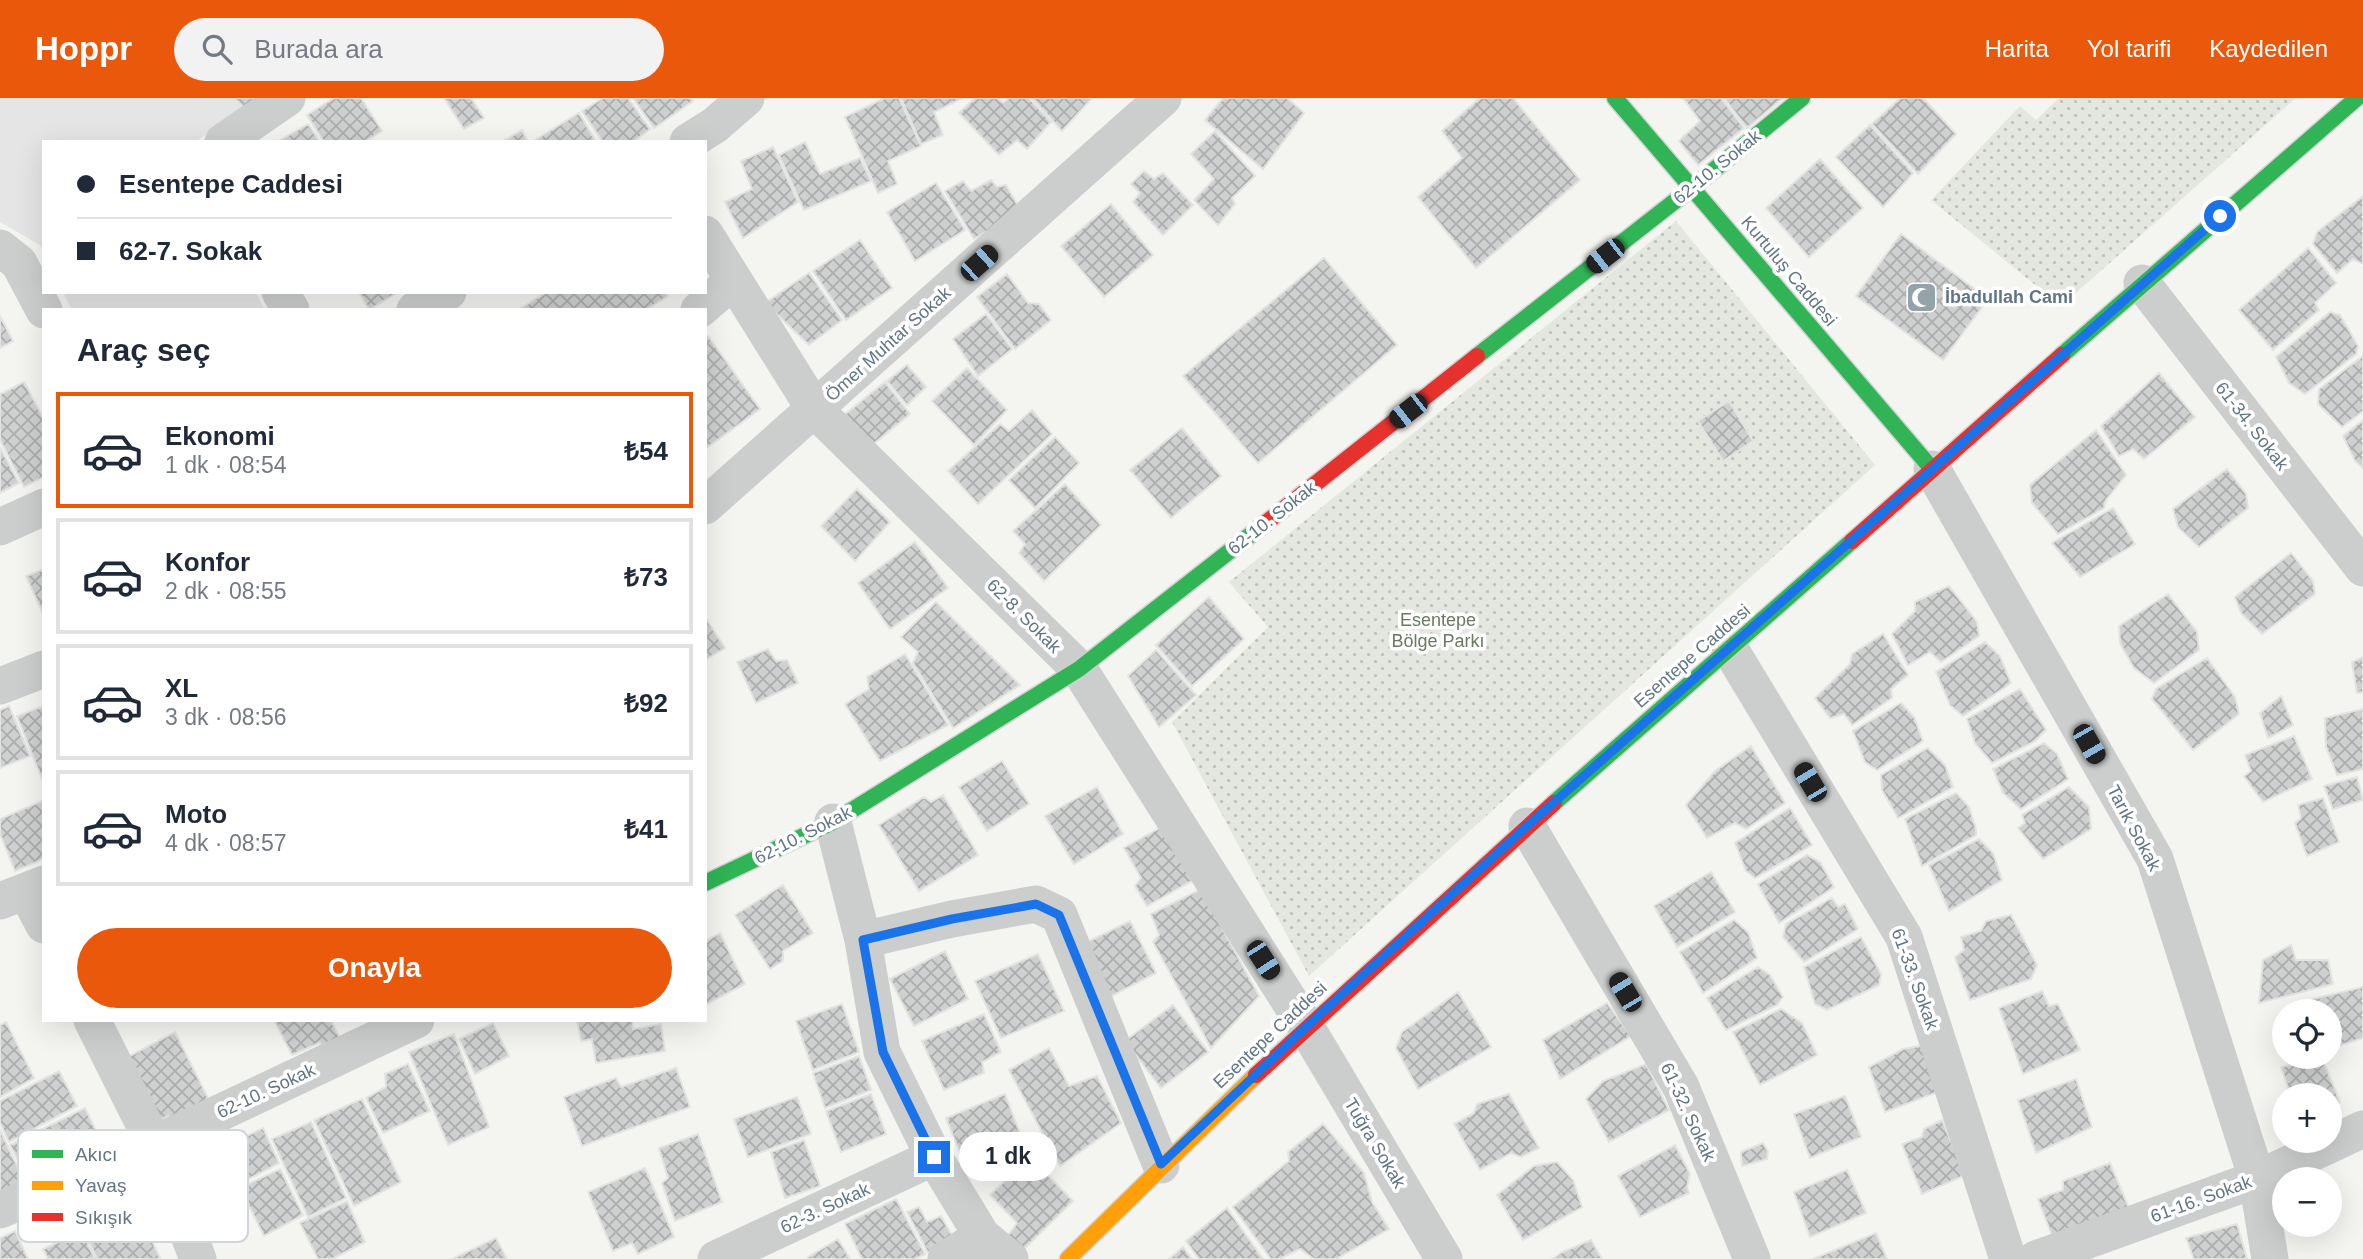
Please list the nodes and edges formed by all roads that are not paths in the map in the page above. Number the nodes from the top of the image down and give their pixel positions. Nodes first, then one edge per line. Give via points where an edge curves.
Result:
1 (287, 98) edge
2 (747, 98) edge
3 (1163, 98) edge
4 (1615, 98) edge
5 (1802, 98) edge
6 (2357, 98) edge
7 (225, 140) edge
8 (691, 140) edge
9 (1693, 187) junction
10 (707, 237) edge
11 (0, 248) edge
12 (733, 281) junction
13 (2142, 283) junction
14 (444, 294) edge
15 (43, 308) edge
16 (419, 308) edge
17 (701, 308) edge
18 (815, 410) junction
19 (1932, 469) junction
20 (707, 504) edge
21 (42, 508) edge
22 (0, 527) edge
23 (2363, 568) edge
24 (1730, 649) junction
25 (42, 670) edge
26 (1079, 670) junction
27 (0, 686) edge
28 (833, 822) junction
29 (1527, 826) junction
30 (707, 882) edge
31 (23, 892) edge
32 (42, 922) edge
33 (863, 940) junction
34 (93, 1022) edge
35 (412, 1022) edge
36 (1306, 1027) junction
37 (2363, 1129) edge
38 (147, 1130) edge
39 (184, 1130) edge
40 (934, 1157) junction
41 (1161, 1164) junction
42 (2257, 1179) junction
43 (18, 1202) edge
44 (0, 1210) edge
45 (982, 1236) junction
46 (716, 1259) edge
47 (946, 1259) edge
48 (1010, 1259) edge
49 (1068, 1259) edge
50 (1444, 1259) edge
51 (1752, 1259) edge
52 (2008, 1259) edge
53 (2036, 1259) edge
54 (2270, 1259) edge

1 - 7 street
2 - 8 street
3 - 18 street, Ömer Muhtar Sokak
4 - 9 street, Kurtuluş Caddesi
5 - 9 street, 62-10. Sokak
6 - 13 street, Esentepe Caddesi
9 - 19 street, Kurtuluş Caddesi
9 - 26 street, 62-10. Sokak
10 - 12 street, 62-8. Sokak
11 - 15 street via 19,263
12 - 17 street
12 - 18 street, 62-8. Sokak
13 - 19 street, Esentepe Caddesi
13 - 23 street, 61-34. Sokak
14 - 16 street
18 - 20 street, Ömer Muhtar Sokak
18 - 26 street, 62-8. Sokak
19 - 24 street, Esentepe Caddesi
19 - 42 street, Tarık Sokak via 2155,859
21 - 22 street
24 - 29 street, Esentepe Caddesi
24 - 52 street, 61-33. Sokak via 1904,937
25 - 27 street
26 - 28 street, 62-10. Sokak
26 - 36 street, 62-8. Sokak
28 - 30 street, 62-10. Sokak
28 - 33 street
29 - 36 street, Esentepe Caddesi
29 - 51 street, 61-32. Sokak via 1681,1087
31 - 32 street
33 - 40 street via 883,1052
33 - 41 street via 1036,904 1059,915
34 - 38 street
35 - 39 street, 62-10. Sokak
36 - 41 street, Esentepe Caddesi
36 - 50 street, Tuğra Sokak
37 - 42 street, 61-16. Sokak
40 - 45 street
40 - 46 street, 62-3. Sokak
41 - 49 street, Esentepe Caddesi
42 - 53 street, 61-16. Sokak
42 - 54 street, Tarık Sokak
43 - 44 street, 62-10. Sokak
45 - 47 street
45 - 48 street

